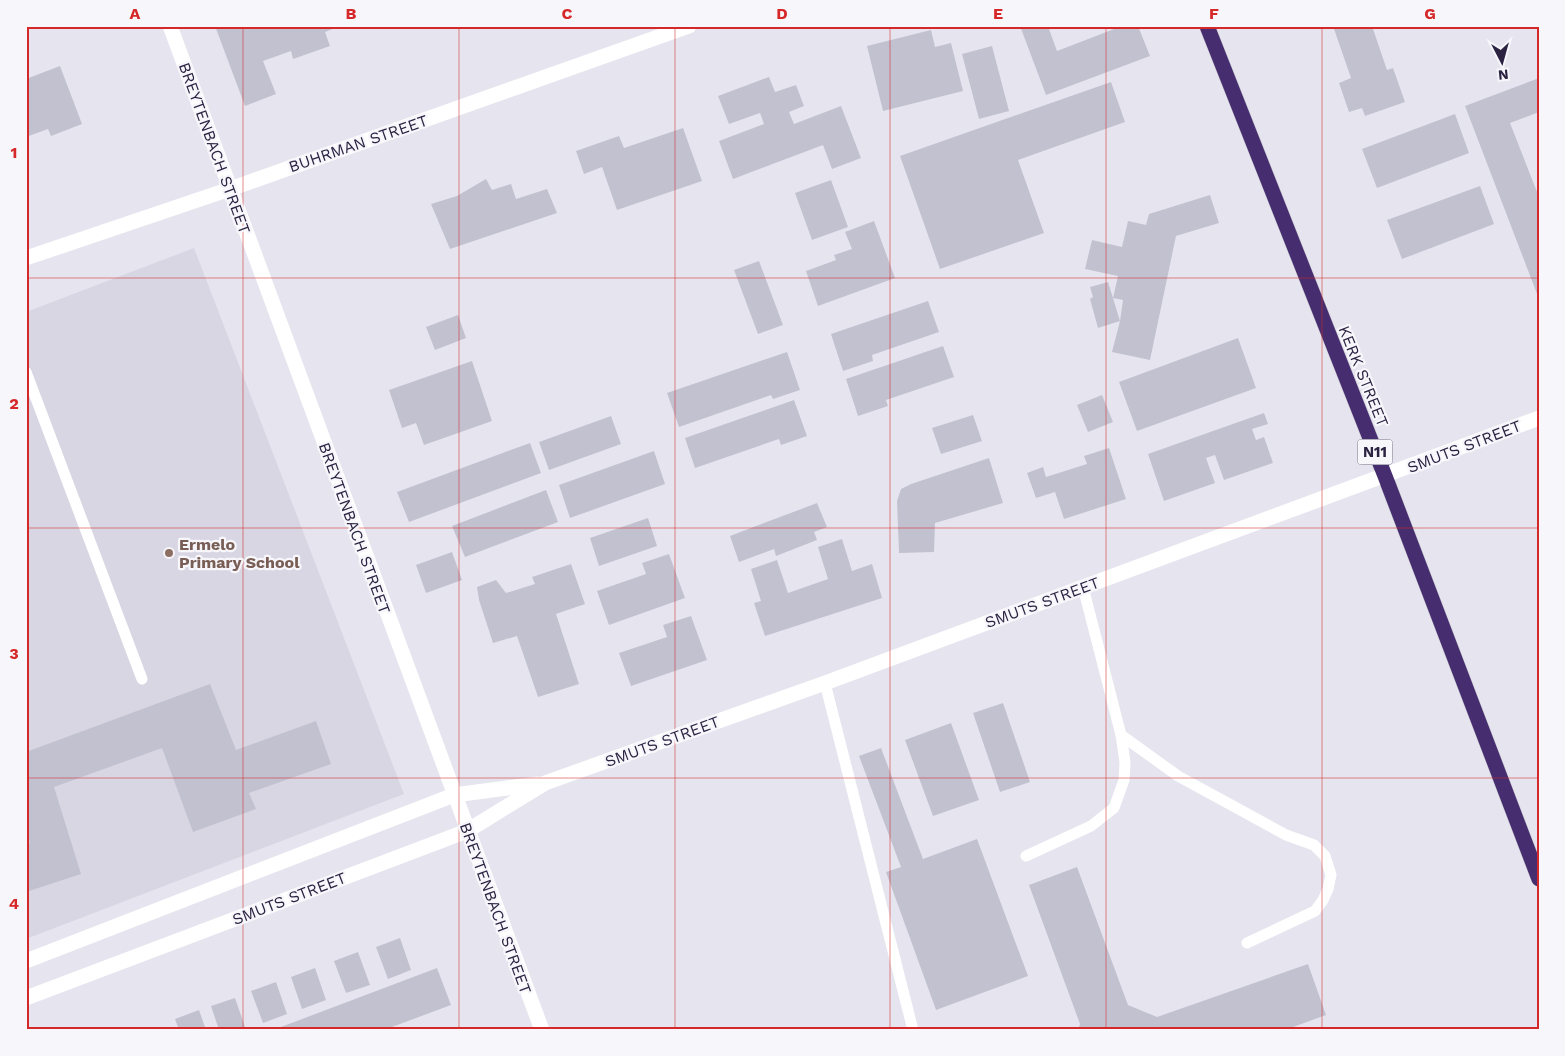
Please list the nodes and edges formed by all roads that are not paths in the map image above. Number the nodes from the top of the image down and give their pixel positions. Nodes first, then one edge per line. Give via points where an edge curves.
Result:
1 (170, 26) edge
2 (689, 26) edge
3 (1207, 26) edge
4 (230, 188) junction
5 (26, 258) edge
6 (26, 372) edge
7 (1539, 418) edge
8 (1385, 476) junction
9 (1083, 587) junction
10 (142, 678) dead end
11 (825, 683) junction
12 (1121, 735) junction
13 (545, 783) junction
14 (454, 795) junction
15 (467, 831) junction
16 (1026, 856) dead end
17 (1539, 879) edge
18 (1247, 943) dead end
19 (26, 962) edge
20 (26, 998) edge
21 (542, 1030) edge
22 (913, 1030) edge

1 - 4 street, BREYTENBACH STREET
2 - 4 street, BUHRMAN STREET
3 - 8 highway, KERK STREET / N11
4 - 5 street, BUHRMAN STREET
4 - 14 street, BREYTENBACH STREET
6 - 10 lane
7 - 8 street, SMUTS STREET
8 - 9 street, SMUTS STREET
8 - 17 highway, KERK STREET / N11
9 - 11 street, SMUTS STREET
9 - 12 lane
11 - 13 street, SMUTS STREET
11 - 22 lane
12 - 16 lane via 1124,780 1114,808 1091,826
12 - 18 lane via 1178,776 1286,835 1314,845 1325,856 1331,875 1328,890 1315,912
13 - 14 street, SMUTS STREET
13 - 15 street, SMUTS STREET
14 - 15 street, BREYTENBACH STREET
14 - 19 street, SMUTS STREET
15 - 20 street, SMUTS STREET
15 - 21 street, BREYTENBACH STREET

